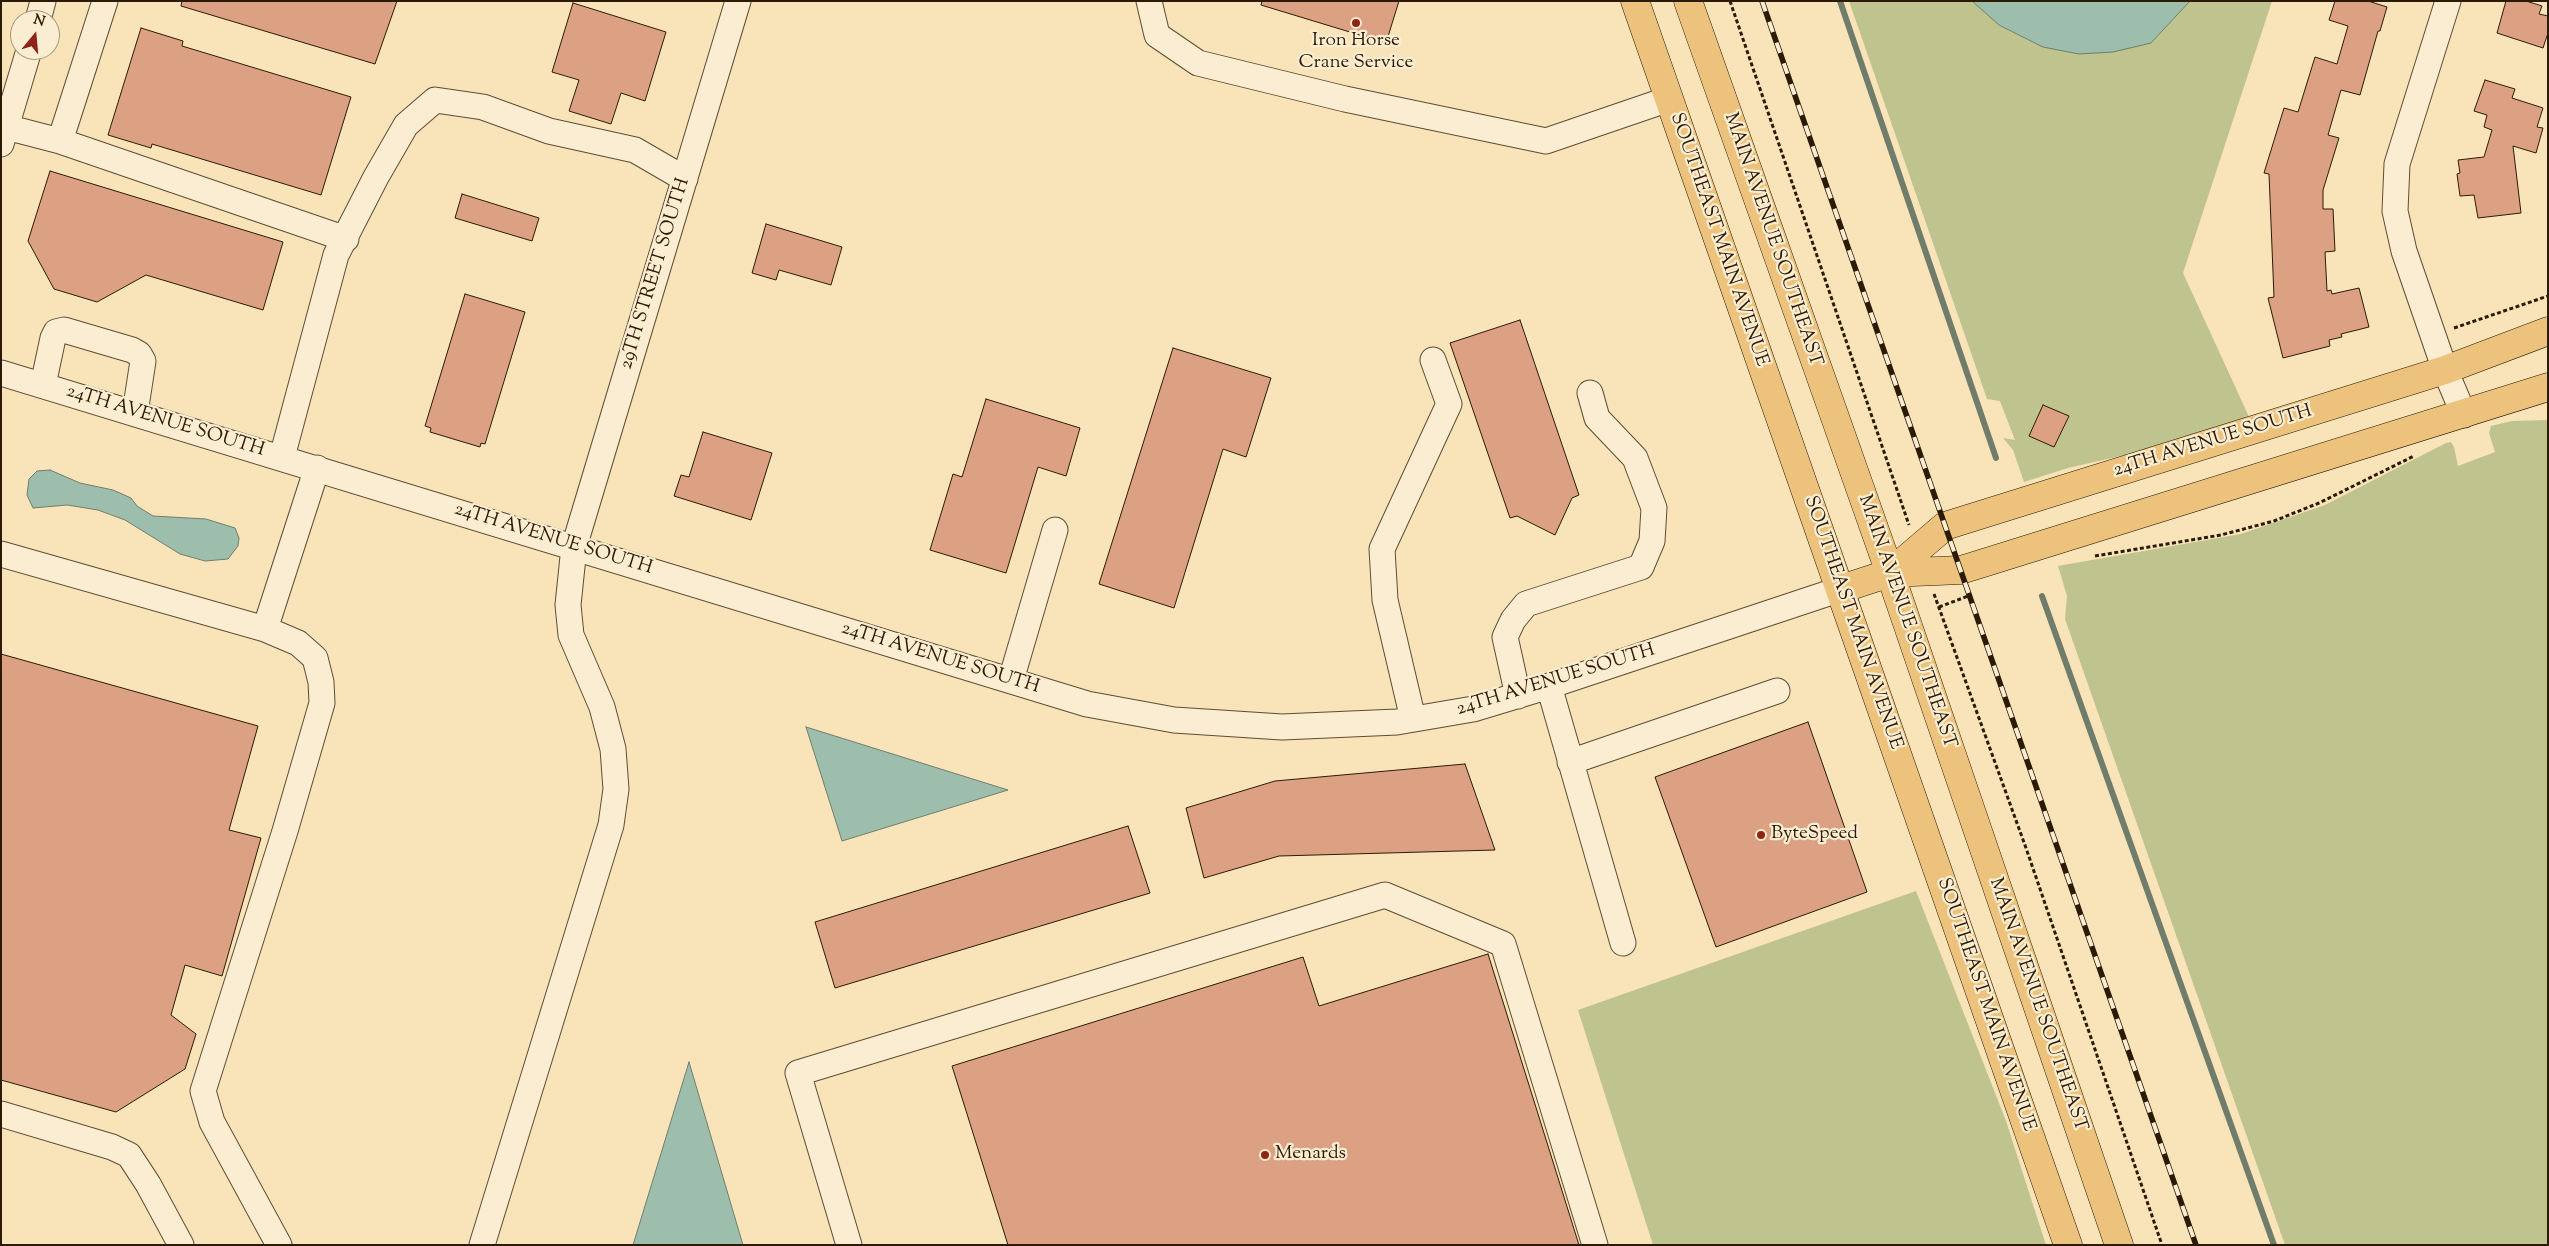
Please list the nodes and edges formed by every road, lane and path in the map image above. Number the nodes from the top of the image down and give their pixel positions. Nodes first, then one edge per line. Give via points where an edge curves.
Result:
1 (105, 1) edge
2 (738, 1) edge
3 (1149, 1) edge
4 (1635, 1) edge
5 (1688, 1) edge
6 (1730, 1) edge
7 (2448, 1) edge
8 (26, 60) edge
9 (1669, 99) junction
10 (4, 136) edge
11 (60, 141) junction
12 (685, 179) junction
13 (346, 239) junction
14 (2548, 296) edge
15 (2548, 331) edge
16 (2434, 335) junction
17 (1433, 360) dead end
18 (2444, 370) junction
19 (1, 373) edge
20 (43, 385) junction
21 (2548, 387) edge
22 (1590, 393) dead end
23 (135, 413) junction
24 (2464, 415) junction
25 (2420, 453) dead end
26 (282, 457) junction
27 (317, 468) junction
28 (1055, 530) dead end
29 (574, 547) junction
30 (1, 554) edge
31 (2092, 556) dead end
32 (1921, 561) junction
33 (1890, 573) junction
34 (1840, 588) junction
35 (1978, 592) dead end
36 (1939, 607) junction
37 (265, 629) junction
38 (1011, 680) junction
39 (1549, 686) junction
40 (1776, 691) dead end
41 (1518, 696) junction
42 (1414, 719) junction
43 (1570, 762) junction
44 (1623, 944) dead end
45 (1, 1114) edge
46 (181, 1245) edge
47 (279, 1245) edge
48 (482, 1245) edge
49 (849, 1245) edge
50 (1595, 1245) edge
51 (2068, 1245) edge
52 (2119, 1245) edge
53 (2162, 1245) edge

1 - 11 street
2 - 12 street, 29TH STREET SOUTH
3 - 9 street via 1157,35 1198,64 1546,141
4 - 9 main road, SOUTHEAST MAIN AVENUE
5 - 33 main road, MAIN AVENUE SOUTHEAST
6 - 32 path
7 - 16 street via 2397,164 2395,211 2404,251
8 - 10 street
9 - 34 main road, SOUTHEAST MAIN AVENUE
10 - 11 street
11 - 13 street
12 - 13 street via 635,150 549,131 483,107 435,100 406,125
12 - 29 street, 29TH STREET SOUTH
13 - 26 street via 336,255
14 - 16 path
15 - 18 main road, 24TH AVENUE SOUTH
16 - 18 street
17 - 42 street via 1449,404 1382,549 1385,600
18 - 24 street
18 - 32 main road, 24TH AVENUE SOUTH via 1946,526
19 - 20 street, 24TH AVENUE SOUTH
20 - 23 street, 24TH AVENUE SOUTH
20 - 23 street via 56,332 64,330 132,350 143,361
21 - 24 main road, 24TH AVENUE SOUTH
22 - 41 street via 1597,418 1635,458 1654,508 1652,541 1641,567 1526,604 1513,620 1506,637
23 - 26 street, 24TH AVENUE SOUTH
24 - 32 main road, 24TH AVENUE SOUTH via 1961,570
25 - 31 path via 2372,479 2274,521 2222,535
26 - 27 street, 24TH AVENUE SOUTH
27 - 29 street, 24TH AVENUE SOUTH
27 - 37 street
28 - 38 street
29 - 38 street, 24TH AVENUE SOUTH
29 - 48 street, 29TH STREET SOUTH via 568,605 571,635 602,707 613,749 614,807
30 - 37 street
32 - 33 main road, 24TH AVENUE SOUTH
32 - 36 path
33 - 34 main road, 24TH AVENUE SOUTH
33 - 52 main road, MAIN AVENUE SOUTHEAST
34 - 39 street, 24TH AVENUE SOUTH
34 - 51 main road, SOUTHEAST MAIN AVENUE
35 - 36 path
36 - 53 path via 2026,848
37 - 47 street via 298,643 315,658 322,703 203,1091 212,1122
38 - 42 street, 24TH AVENUE SOUTH via 1087,704 1174,720 1282,727
39 - 41 street, 24TH AVENUE SOUTH
39 - 43 street
40 - 43 street
41 - 42 street, 24TH AVENUE SOUTH via 1473,709
43 - 44 street
45 - 46 street via 129,1155
49 - 50 street via 798,1073 1385,896 1503,944

